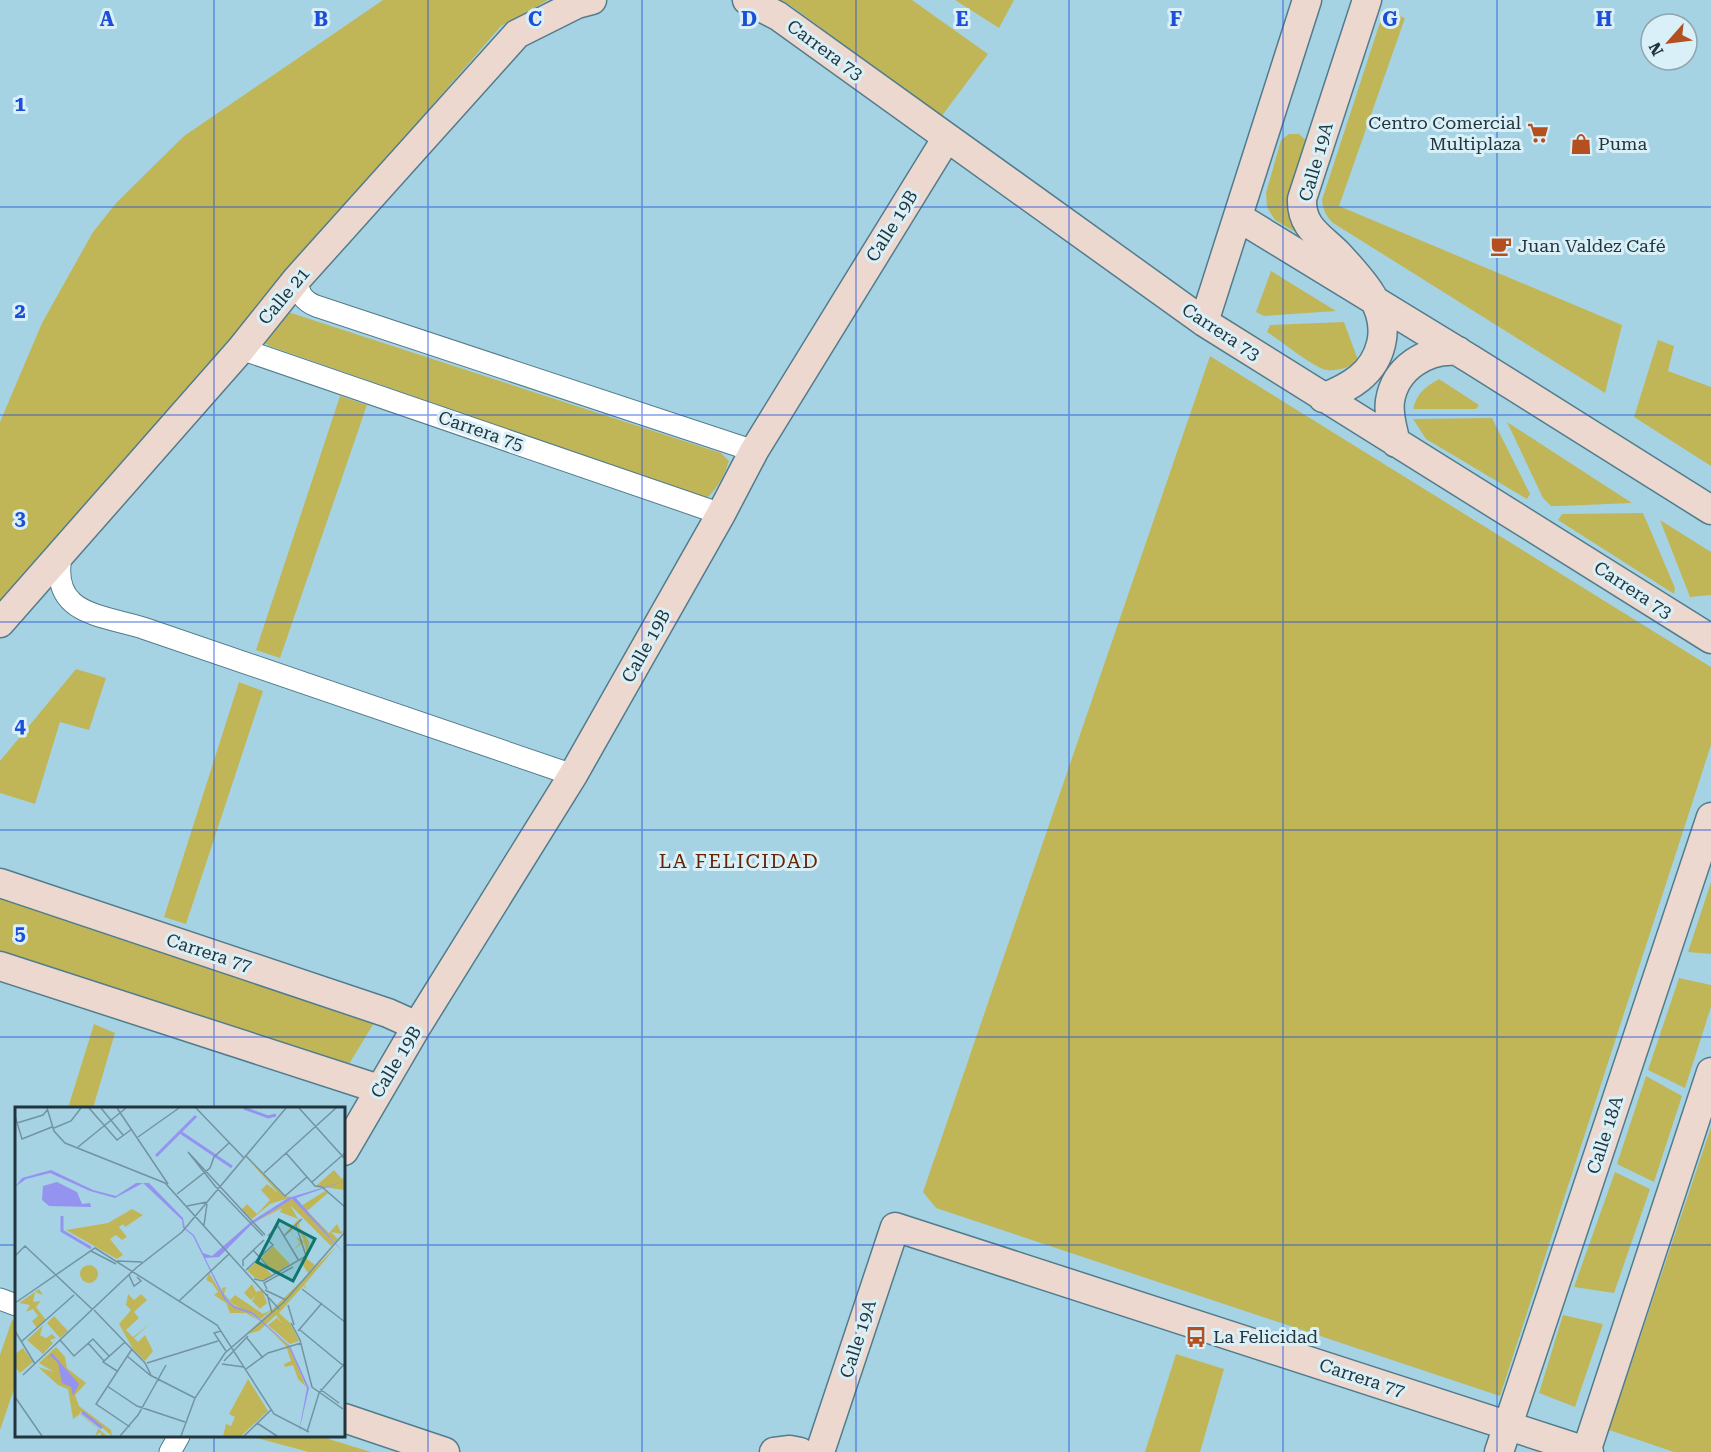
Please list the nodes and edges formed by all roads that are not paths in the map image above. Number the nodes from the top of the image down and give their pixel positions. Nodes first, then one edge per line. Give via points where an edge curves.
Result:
1 (592, 0) edge
2 (747, 0) edge
3 (1307, 0) edge
4 (1367, 0) edge
5 (946, 139) junction
6 (1238, 217) junction
7 (297, 279) junction
8 (1377, 301) junction
9 (1204, 322) junction
10 (241, 349) junction
11 (1458, 351) junction
12 (1323, 398) junction
13 (1396, 443) junction
14 (754, 451) junction
15 (1711, 510) edge
16 (721, 514) junction
17 (62, 551) junction
18 (0, 623) edge
19 (1711, 639) edge
20 (573, 775) junction
21 (1711, 817) edge
22 (0, 883) edge
23 (0, 966) edge
24 (417, 1026) junction
25 (1711, 1072) edge
26 (379, 1089) junction
27 (345, 1149) edge
28 (895, 1227) joint
29 (0, 1299) edge
30 (15, 1305) edge
31 (345, 1418) edge
32 (178, 1437) edge
33 (1504, 1439) edge
34 (170, 1452) edge
35 (445, 1452) edge
36 (774, 1452) edge
37 (800, 1452) edge
38 (820, 1452) edge
39 (1587, 1452) edge

1 - 7 street, Calle 21 via 517,34
2 - 5 street, Carrera 73 via 778,16
3 - 6 street
4 - 8 street, Calle 19A via 1302,206 1311,231 1337,253
5 - 9 street, Carrera 73
5 - 14 street, Calle 19B
6 - 8 street
6 - 9 street
7 - 10 street, Calle 21
7 - 14 street via 301,295 316,306
8 - 11 street
8 - 12 street via 1383,336 1372,367 1359,379
9 - 12 street, Carrera 73
10 - 16 street, Carrera 75
10 - 17 street, Calle 21
11 - 13 street via 1446,350 1418,358 1398,380 1390,401
11 - 15 street
12 - 13 street, Carrera 73
13 - 19 street, Carrera 73
14 - 16 street, Calle 19B
16 - 20 street, Calle 19B
17 - 18 street, Calle 21
17 - 20 street via 60,586 77,608
20 - 24 street, Calle 19B
21 - 33 street, Calle 18A
22 - 24 street, Carrera 77
23 - 26 street
24 - 26 street, Calle 19B
25 - 39 street
26 - 27 street, Calle 19B
28 - 33 street, Carrera 77
28 - 38 street, Calle 19A
29 - 30 street
31 - 35 street
32 - 34 street
33 - 39 street, Carrera 77
36 - 37 street

